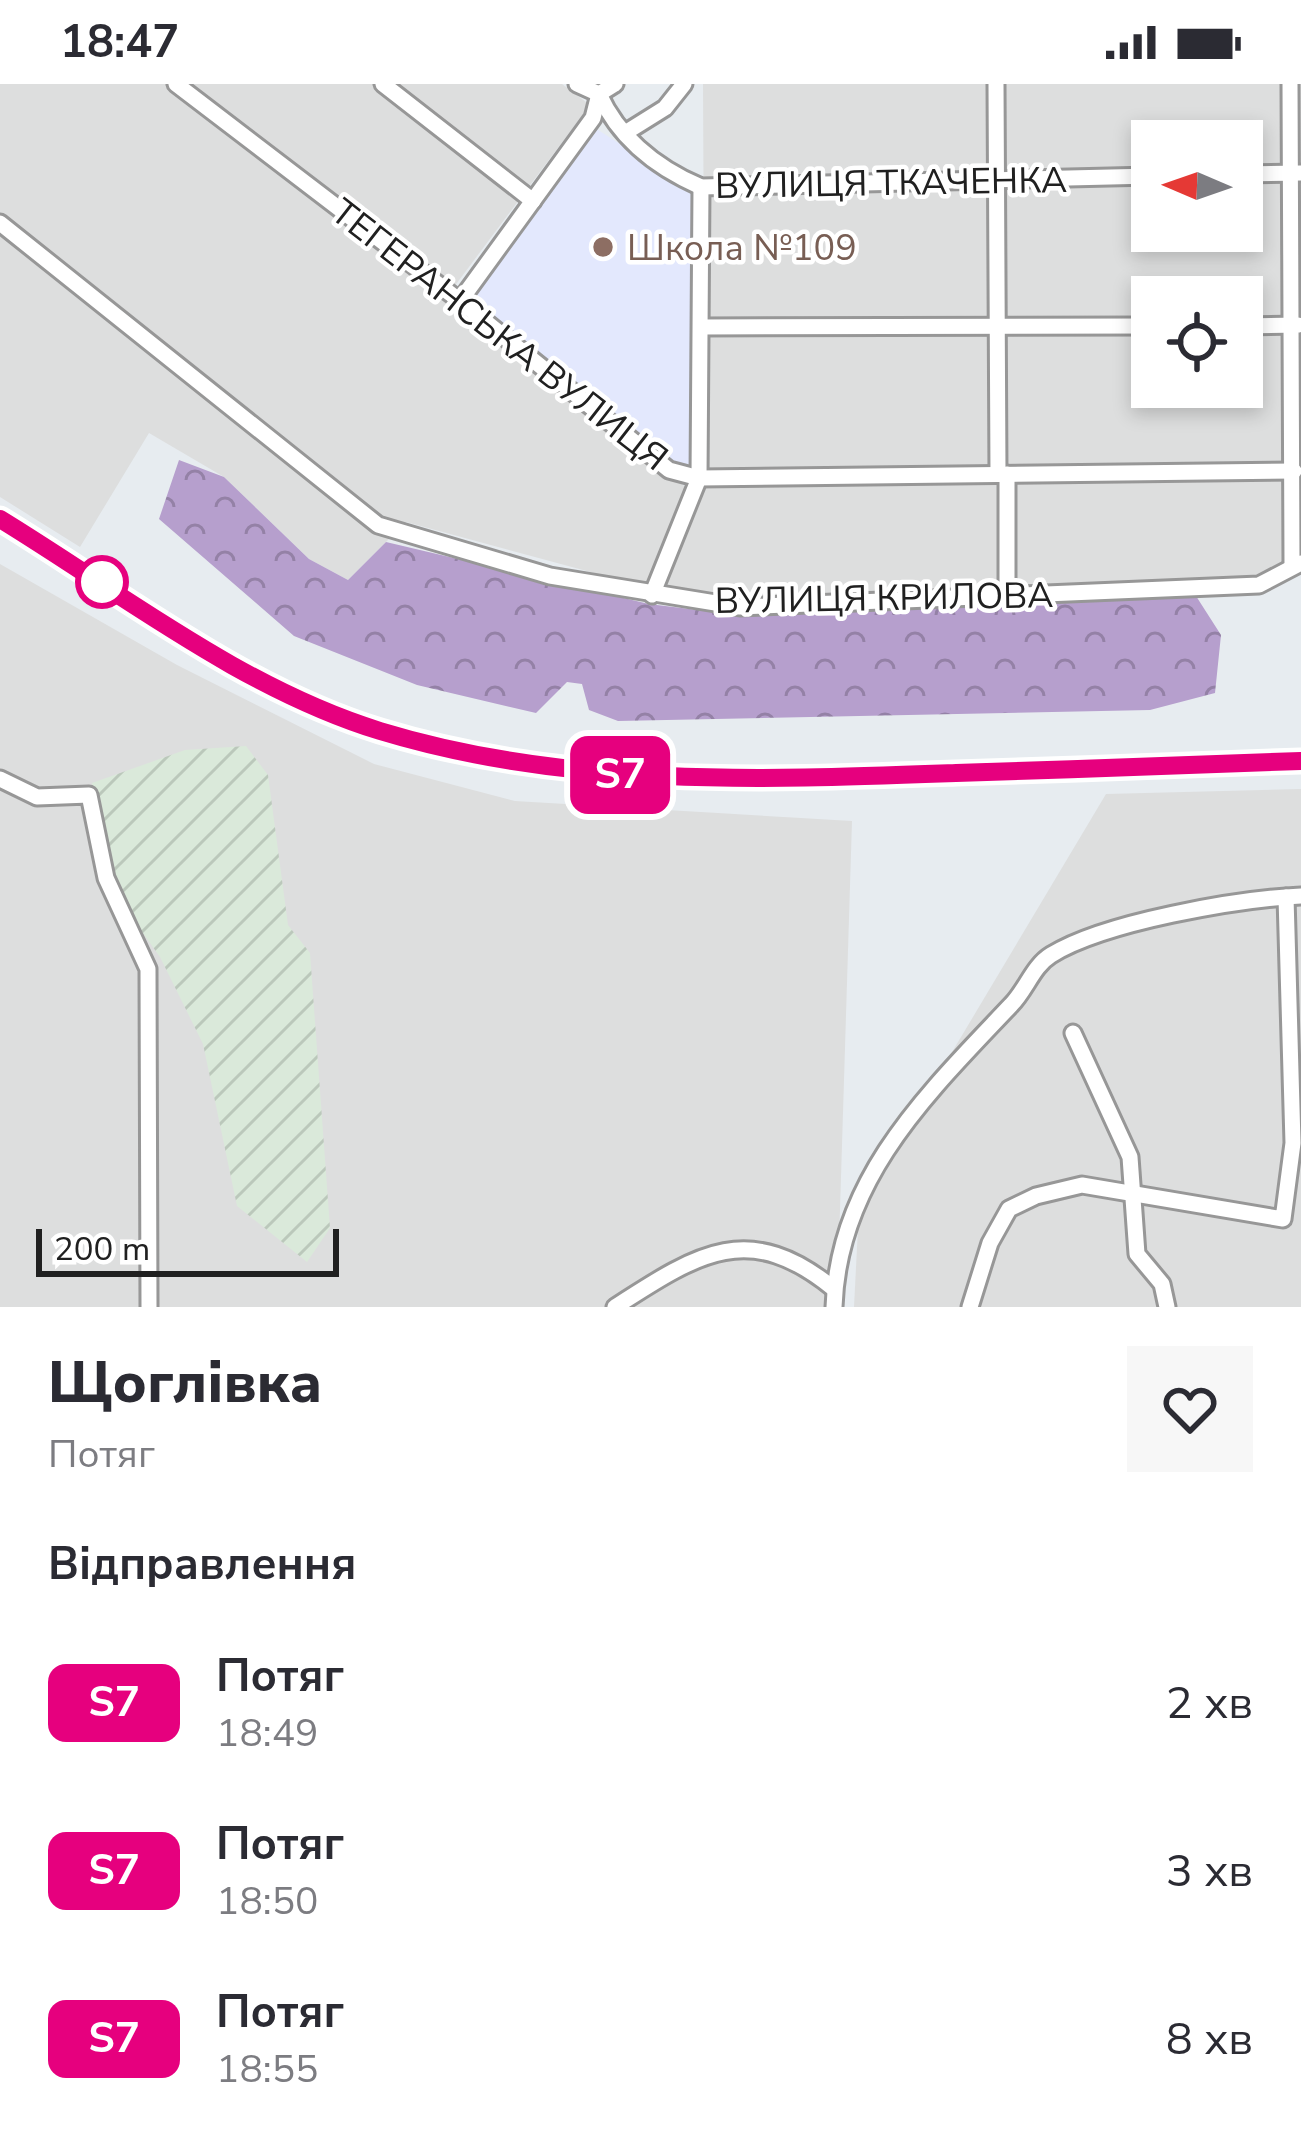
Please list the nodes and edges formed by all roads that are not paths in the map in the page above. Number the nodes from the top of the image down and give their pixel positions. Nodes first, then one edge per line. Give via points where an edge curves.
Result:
1 (176, 84) edge
2 (383, 84) edge
3 (577, 84) edge
4 (615, 84) edge
5 (684, 84) edge
6 (996, 84) edge
7 (1290, 84) edge
8 (599, 94) junction
9 (625, 133) junction
10 (1296, 173) edge
11 (1263, 174) edge
12 (1131, 176) edge
13 (997, 179) junction
14 (701, 188) junction
15 (532, 201) junction
16 (0, 223) edge
17 (460, 301) junction
18 (1297, 325) edge
19 (1131, 326) edge
20 (1263, 326) edge
21 (700, 327) junction
22 (1000, 327) junction
23 (1298, 442) edge
24 (1294, 471) junction
25 (1003, 473) junction
26 (700, 478) junction
27 (1297, 563) edge
28 (652, 595) junction
29 (1007, 597) junction
30 (0, 779) edge
31 (1293, 897) edge
32 (1072, 1033) dead end
33 (1136, 1195) junction
34 (834, 1289) junction
35 (149, 1307) edge
36 (615, 1307) edge
37 (833, 1307) edge
38 (970, 1307) edge
39 (1167, 1307) edge

1 - 17 street, ТЕГЕРАНСЬКА ВУЛИЦЯ
2 - 15 street
3 - 8 street
4 - 8 street
5 - 9 street via 665,108
6 - 13 street
7 - 10 street
8 - 9 street, ВУЛИЦЯ ТКАЧЕНКА
8 - 15 street via 592,118
9 - 14 street, ВУЛИЦЯ ТКАЧЕНКА via 662,168
10 - 11 street
10 - 18 street
12 - 13 street, ВУЛИЦЯ ТКАЧЕНКА
13 - 14 street, ВУЛИЦЯ ТКАЧЕНКА
13 - 22 street
14 - 21 street
15 - 17 street
16 - 28 street, ВУЛИЦЯ КРИЛОВА via 378,525 550,576
17 - 26 street, ТЕГЕРАНСЬКА ВУЛИЦЯ via 669,470
18 - 20 street
18 - 23 street
19 - 22 street
21 - 22 street
21 - 26 street
22 - 25 street
23 - 24 street
24 - 25 street, ТЕГЕРАНСЬКА ВУЛИЦЯ
24 - 27 street
25 - 26 street, ТЕГЕРАНСЬКА ВУЛИЦЯ
25 - 29 street
26 - 28 street
27 - 29 street, ВУЛИЦЯ КРИЛОВА via 1258,585
28 - 29 street, ВУЛИЦЯ КРИЛОВА via 740,607
30 - 35 street via 37,797 88,795 106,878 148,969
31 - 33 street via 1292,1143 1283,1219
31 - 34 street via 1100,933 1049,956 1017,1000 949,1065 894,1140 854,1205
32 - 33 street via 1130,1157
33 - 38 street via 1082,1185 1009,1208
33 - 39 street via 1137,1254 1162,1285
34 - 36 street via 788,1256 723,1248
34 - 37 street

